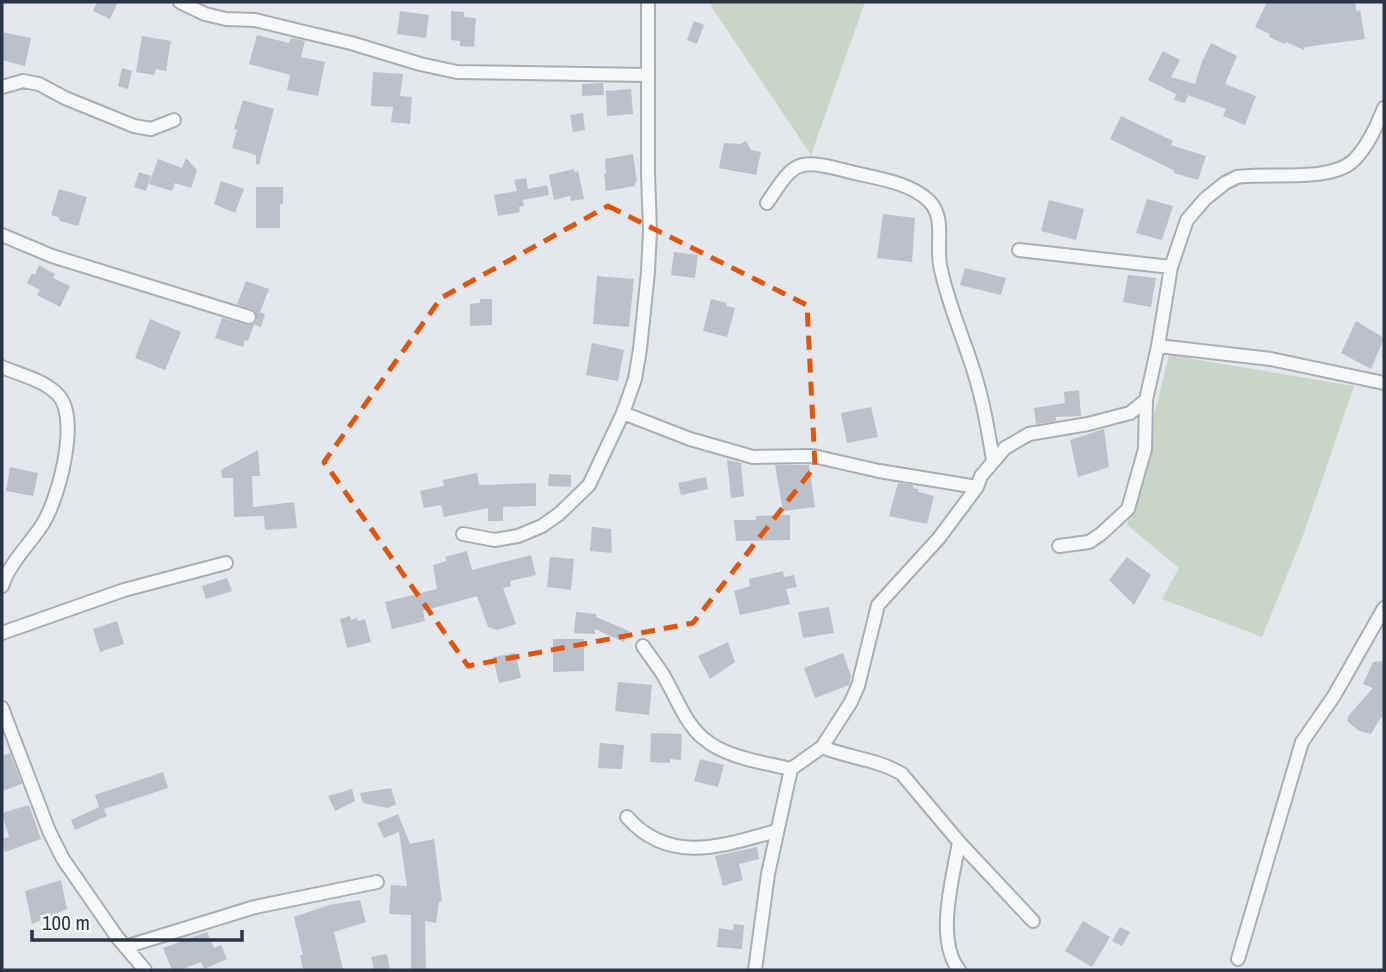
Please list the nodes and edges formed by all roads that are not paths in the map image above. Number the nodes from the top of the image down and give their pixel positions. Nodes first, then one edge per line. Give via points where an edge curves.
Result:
1 (180, 2) edge
2 (648, 2) edge
3 (647, 75) junction
4 (2, 87) edge
5 (1384, 108) edge
6 (174, 120) dead end
7 (767, 203) dead end
8 (2, 235) edge
9 (1019, 250) dead end
10 (1171, 267) junction
11 (249, 317) dead end
12 (1158, 346) junction
13 (2, 367) edge
14 (1384, 383) edge
15 (1146, 400) junction
16 (623, 413) junction
17 (993, 460) junction
18 (978, 487) junction
19 (463, 534) dead end
20 (1059, 546) dead end
21 (226, 563) dead end
22 (2, 586) edge
23 (1384, 608) edge
24 (2, 633) edge
25 (643, 646) dead end
26 (2, 708) edge
27 (822, 747) junction
28 (791, 769) junction
29 (627, 817) dead end
30 (776, 831) junction
31 (959, 842) junction
32 (377, 882) dead end
33 (1032, 921) dead end
34 (125, 947) junction
35 (1238, 959) dead end
36 (145, 970) edge
37 (755, 970) edge
38 (959, 970) edge

1 - 3 street via 205,14 278,25 457,72
2 - 3 street
3 - 16 street via 648,272 635,379
4 - 6 street via 23,81 39,84 134,126 151,129
5 - 10 street via 1354,160 1339,169 1322,174 1253,174 1225,183 1187,220
7 - 17 street via 799,164 818,163 892,182 928,200 936,210 944,286 975,375
8 - 11 street via 52,256
9 - 10 street
10 - 12 street
12 - 14 street via 1271,359
12 - 15 street
13 - 22 street via 58,396 68,423 57,496
15 - 17 street via 1130,413 1029,434
15 - 20 street via 1145,449 1128,509 1088,542
16 - 18 street via 753,457 813,456
16 - 19 street via 589,485 559,514 518,536 495,540
17 - 18 street
18 - 27 street via 878,605 858,686
21 - 24 street via 124,590
23 - 35 street via 1302,742
25 - 28 street via 702,738 744,757
26 - 34 street via 63,859
27 - 28 street
27 - 31 street via 902,774
28 - 30 street
29 - 30 street via 657,842 694,849
30 - 37 street
31 - 33 street
31 - 38 street via 947,934 951,960
32 - 34 street via 255,907
34 - 36 street

